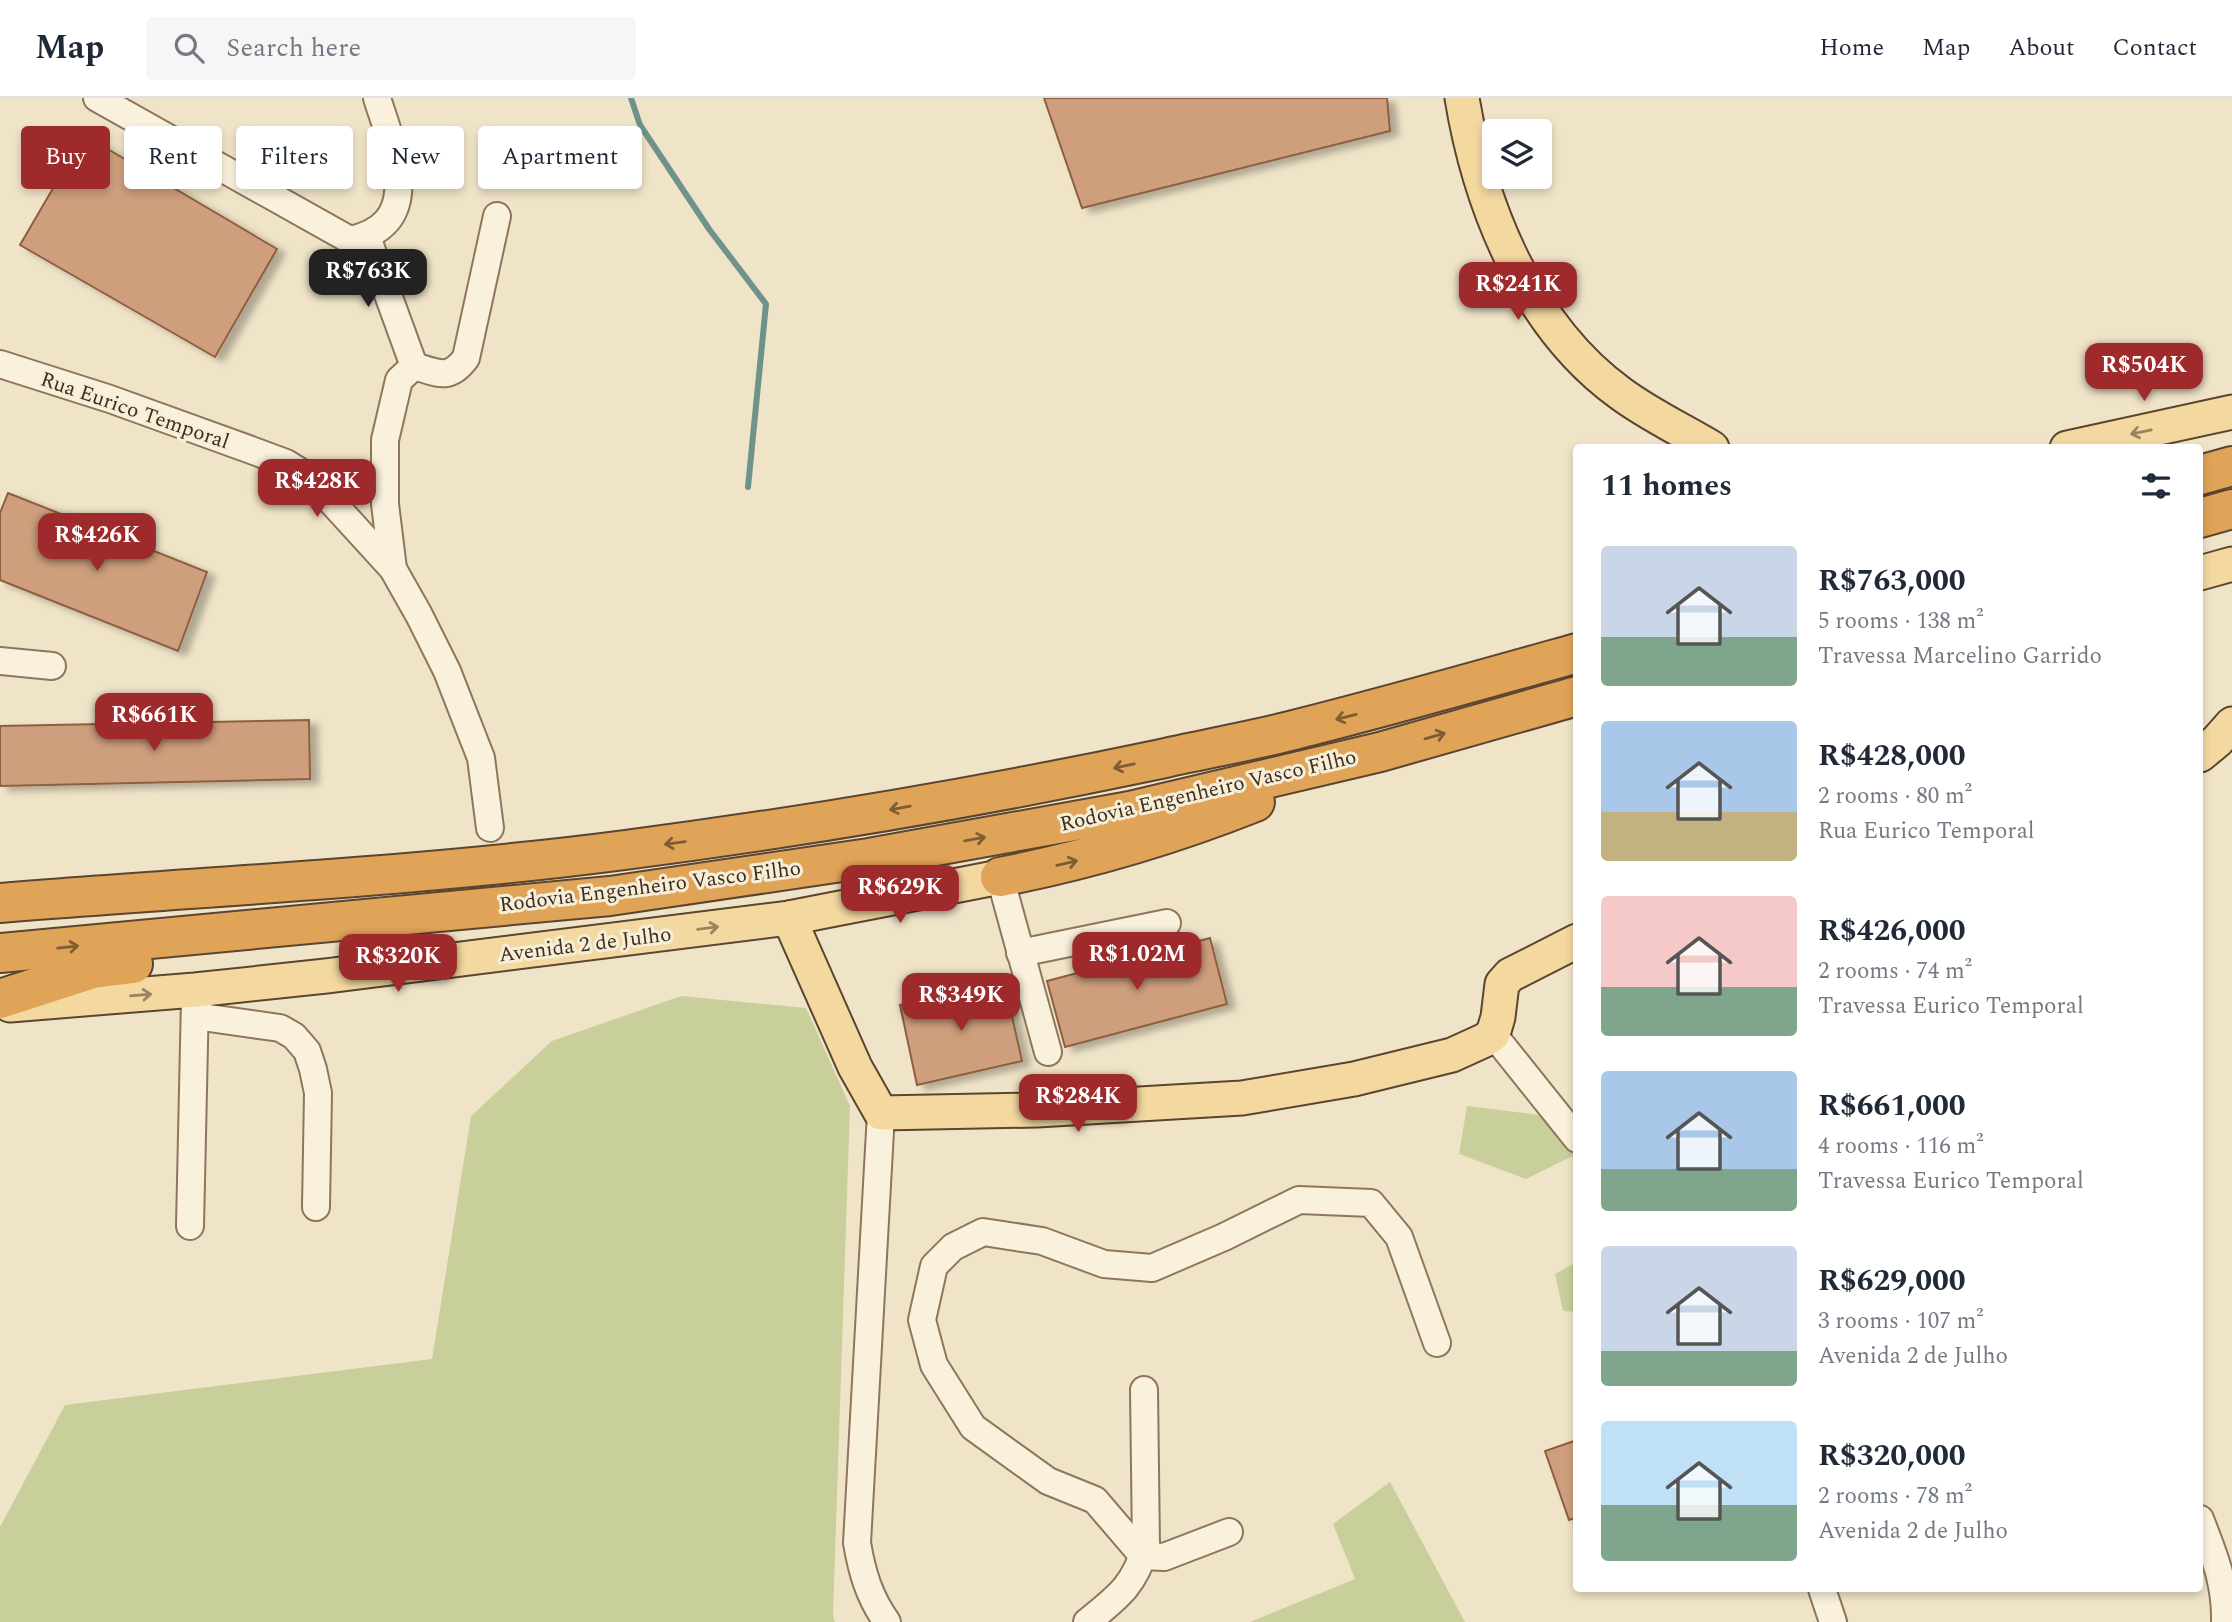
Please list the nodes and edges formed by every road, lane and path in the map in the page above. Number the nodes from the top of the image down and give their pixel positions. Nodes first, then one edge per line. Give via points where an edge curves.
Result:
1 (97, 98) edge
2 (377, 98) edge
3 (1462, 98) edge
4 (497, 216) dead end
5 (366, 237) junction
6 (0, 364) edge
7 (414, 366) junction
8 (2232, 412) edge
9 (1705, 444) edge
10 (2085, 444) edge
11 (2232, 466) edge
12 (2203, 474) edge
13 (2232, 509) edge
14 (2203, 517) edge
15 (2232, 564) edge
16 (393, 569) junction
17 (2203, 572) edge
18 (1573, 642) edge
19 (1573, 654) edge
20 (0, 661) edge
21 (51, 666) dead end
22 (1481, 680) junction
23 (1573, 697) edge
24 (2232, 724) edge
25 (1380, 752) junction
26 (2203, 753) edge
27 (490, 828) dead end
28 (1000, 877) junction
29 (0, 903) edge
30 (454, 910) junction
31 (789, 918) junction
32 (1167, 923) dead end
33 (1573, 943) edge
34 (0, 953) edge
35 (1020, 953) junction
36 (0, 999) edge
37 (195, 1003) junction
38 (0, 1006) edge
39 (1493, 1034) junction
40 (1048, 1052) dead end
41 (881, 1113) junction
42 (1573, 1134) edge
43 (316, 1207) dead end
44 (190, 1226) dead end
45 (1437, 1343) dead end
46 (1144, 1390) dead end
47 (2203, 1527) edge
48 (1229, 1532) dead end
49 (1143, 1556) junction
50 (1823, 1592) edge
51 (887, 1622) edge
52 (1087, 1622) edge
53 (1833, 1622) edge
54 (2225, 1622) edge

1 - 5 street via 330,230 350,240
2 - 5 street via 399,169 398,197 379,229
3 - 9 main road via 1482,186 1503,239 1551,325 1584,364 1621,394
4 - 7 street via 466,358 444,374
5 - 7 street
6 - 16 street, Rua Eurico Temporal via 286,463 325,492
7 - 16 street, Rua Eurico Temporal via 399,380 385,440
8 -> 10 main road
11 - 12 highway
13 - 14 highway
15 - 17 main road
16 - 27 street, Rua Eurico Temporal via 447,671 481,758
18 - 22 highway via 1523,657
19 - 22 highway, Rodovia Engenheiro Vasco Filho
20 - 21 street
22 -> 29 highway, Rodovia Engenheiro Vasco Filho via 1286,732 1091,774 783,828 509,863
25 -> 23 highway, Rodovia Engenheiro Vasco Filho
24 - 26 main road
28 -> 25 highway via 1162,836
30 -> 25 highway, Rodovia Engenheiro Vasco Filho via 610,896 883,855 1130,811
28 - 31 main road, Avenida 2 de Julho
28 - 35 street
34 -> 30 highway, Rodovia Engenheiro Vasco Filho
30 - 36 highway via 391,933 93,969
37 -> 31 main road, Avenida 2 de Julho
31 - 41 main road via 855,1067
32 - 35 street
33 - 39 main road via 1510,975 1502,984
35 - 40 street
38 -> 37 main road, Avenida 2 de Julho
37 - 43 street via 280,1028 307,1051 318,1093
37 - 44 street
39 - 41 main road via 1452,1055 1354,1079 1242,1098 1038,1110
39 - 42 street
41 - 51 street via 857,1543 862,1574
45 - 49 street via 1399,1237 1371,1203 1300,1200 1152,1268 1104,1264 1042,1241 983,1232 953,1247 934,1266 922,1320 934,1365 973,1427 1048,1481 1095,1500
46 - 49 street
47 - 54 street via 2219,1567
48 - 49 street via 1164,1557
49 - 52 street via 1129,1586
50 - 53 street

